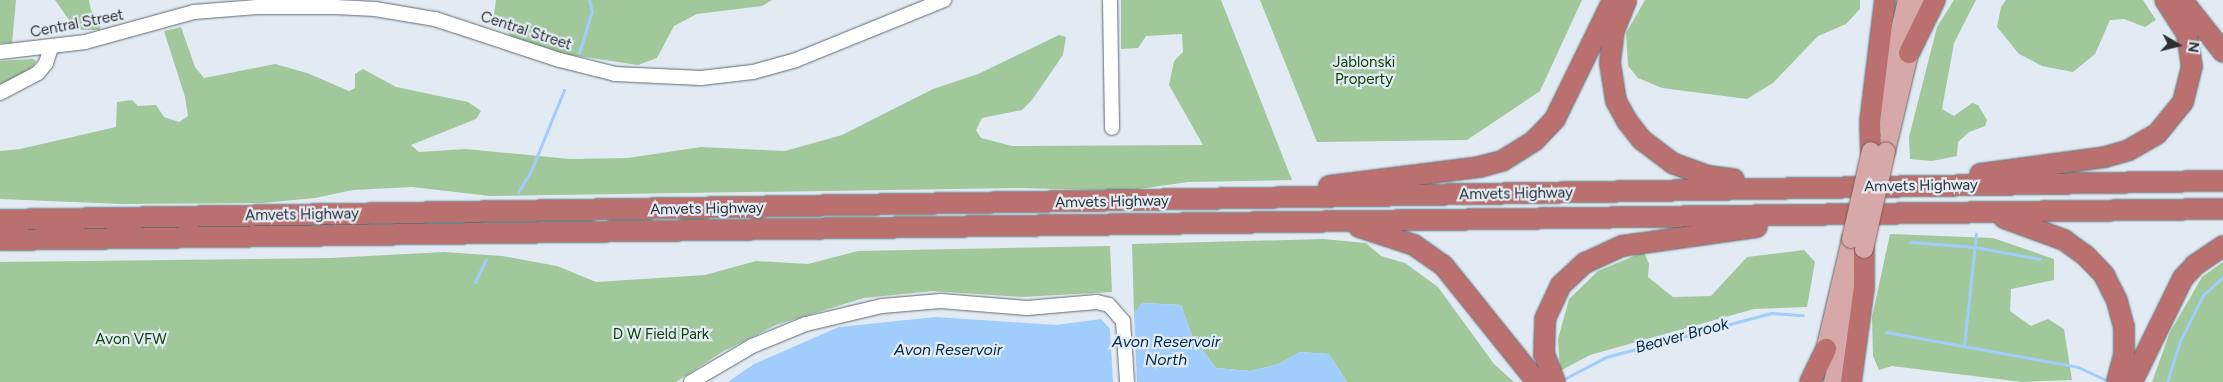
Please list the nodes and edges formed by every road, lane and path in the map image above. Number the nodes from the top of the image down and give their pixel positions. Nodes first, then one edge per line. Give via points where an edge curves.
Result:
1 (944, 0) edge
2 (1110, 0) edge
3 (1613, 0) edge
4 (1626, 0) edge
5 (1885, 0) edge
6 (1907, 0) edge
7 (1922, 0) edge
8 (1935, 0) edge
9 (2165, 0) edge
10 (2182, 0) edge
11 (51, 48) junction
12 (0, 52) edge
13 (2223, 52) edge
14 (1909, 53) junction
15 (0, 93) edge
16 (1112, 128) dead end
17 (1879, 151) junction
18 (2223, 181) edge
19 (1949, 186) junction
20 (1777, 189) junction
21 (1275, 199) junction
22 (2223, 210) edge
23 (1993, 214) junction
24 (1793, 216) junction
25 (0, 220) edge
26 (1343, 221) junction
27 (0, 240) edge
28 (1857, 244) junction
29 (2223, 246) edge
30 (1826, 348) junction
31 (691, 382) edge
32 (1127, 382) edge
33 (1537, 382) edge
34 (1555, 382) edge
35 (1810, 382) edge
36 (1818, 382) edge
37 (1833, 382) edge
38 (1851, 382) edge
39 (2117, 382) edge
40 (2132, 382) edge

1 - 11 street, Central Street via 787,62 753,72 701,78 667,79 615,74 560,60 435,19 374,9 336,7 258,7 194,12 106,37
2 - 16 street
3 - 21 highway via 1555,119 1534,141 1502,161 1459,170 1309,188
4 - 20 highway via 1614,30 1610,74 1616,101 1634,130 1656,153 1689,171
5 - 17 highway via 1870,122
6 - 17 main road
7 - 14 main road
8 - 14 highway
9 - 19 highway via 2187,34 2192,67 2183,102 2157,134 2129,150 2110,156 1976,174
10 - 13 highway
11 - 12 street, Central Street
11 - 15 street via 46,63 38,72
14 - 17 main road
17 - 28 main road, bridge
18 - 19 highway, Amvets Highway
19 - 20 highway, Amvets Highway
20 - 21 highway, Amvets Highway
21 - 25 highway, Amvets Highway
22 - 23 highway, Amvets Highway
23 - 24 highway, Amvets Highway
23 - 39 highway via 2064,240 2086,255 2104,275 2117,301 2124,327 2124,355
24 - 26 highway, Amvets Highway
24 - 34 highway via 1755,228 1622,246 1585,263 1561,285 1545,319 1544,354
26 - 27 highway, Amvets Highway
26 - 33 highway via 1406,241 1443,265
28 - 30 main road
28 - 37 main road
28 - 38 highway via 1864,288
29 - 40 highway via 2195,265 2183,278
30 - 35 highway
30 - 36 main road
31 - 32 street via 736,354 785,332 848,312 940,301 1028,308 1097,302 1117,310 1123,321

